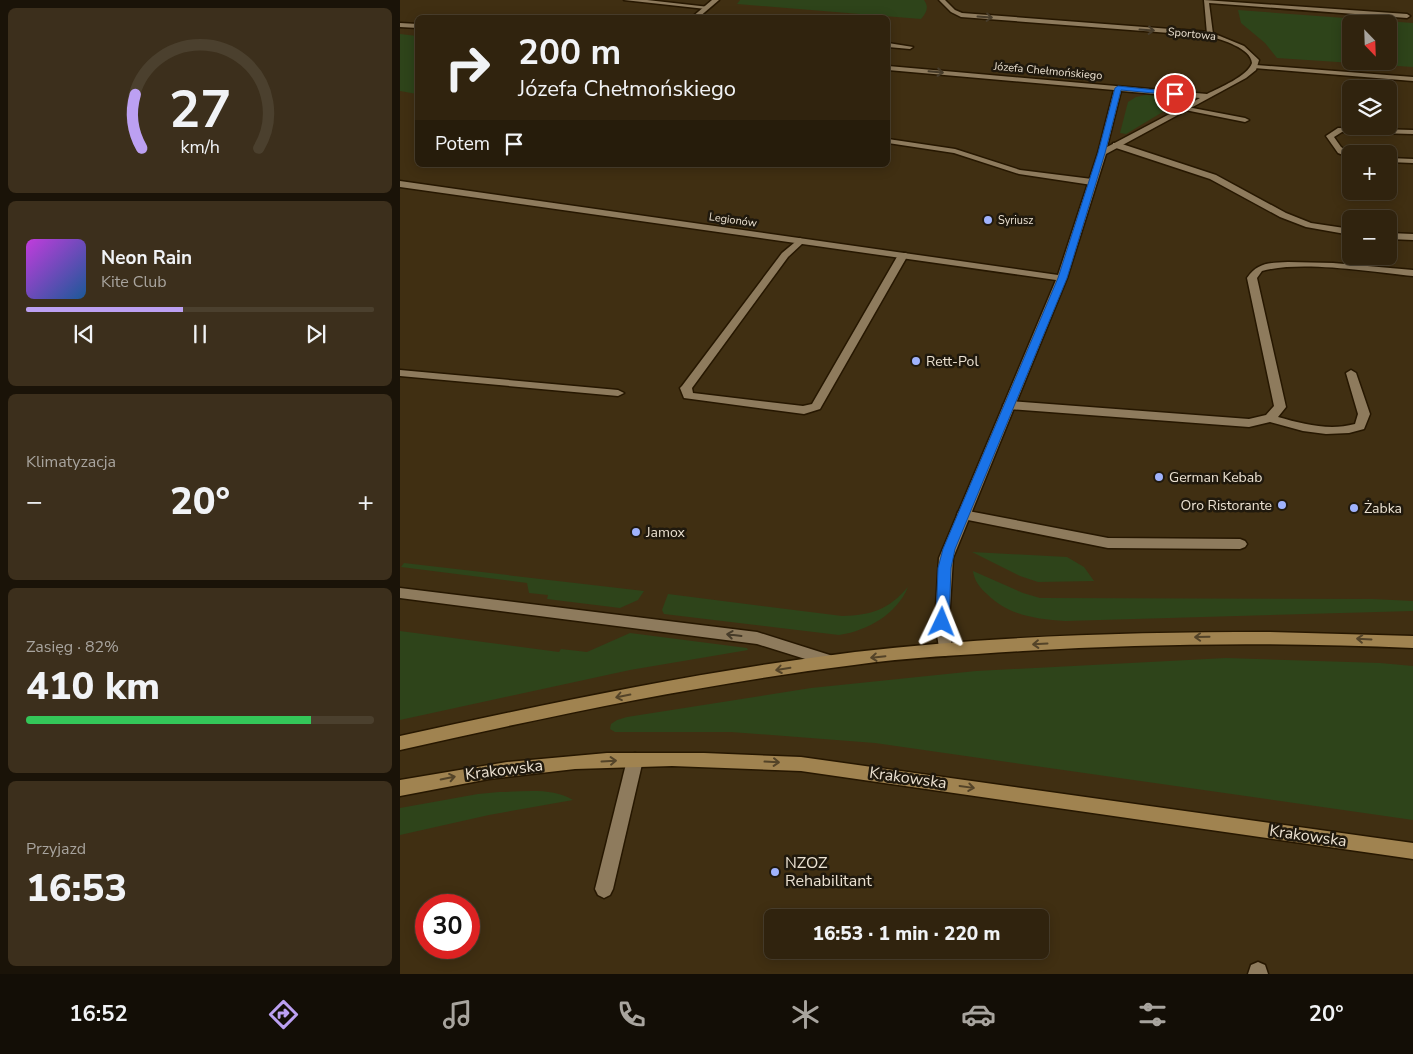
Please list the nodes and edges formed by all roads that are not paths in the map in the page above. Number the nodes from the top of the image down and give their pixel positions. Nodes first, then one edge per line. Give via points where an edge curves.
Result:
1 (627, 0) edge
2 (716, 0) edge
3 (942, 0) edge
4 (1206, 0) edge
5 (706, 7) junction
6 (697, 15) edge
7 (1407, 16) dead end
8 (400, 25) edge
9 (415, 26) edge
10 (1210, 34) junction
11 (890, 45) edge
12 (910, 47) dead end
13 (1256, 67) junction
14 (890, 68) edge
15 (1413, 79) edge
16 (1118, 88) junction
17 (1206, 96) junction
18 (1185, 108) junction
19 (1245, 120) dead end
20 (1413, 132) edge
21 (890, 141) edge
22 (1116, 145) junction
23 (1342, 152) edge
24 (1102, 153) junction
25 (1397, 160) edge
26 (1413, 161) edge
27 (1092, 182) junction
28 (400, 184) edge
29 (1342, 230) edge
30 (1397, 237) edge
31 (1413, 238) edge
32 (800, 240) junction
33 (903, 255) junction
34 (1413, 273) edge
35 (1062, 278) junction
36 (400, 373) edge
37 (1351, 373) dead end
38 (618, 393) dead end
39 (1009, 404) junction
40 (1270, 418) junction
41 (963, 515) junction
42 (1240, 544) dead end
43 (400, 593) edge
44 (1413, 642) edge
45 (945, 650) junction
46 (831, 661) junction
47 (400, 743) edge
48 (635, 760) junction
49 (400, 788) edge
50 (1413, 851) edge
51 (604, 889) dead end

1 - 5 street
2 - 5 street
3 -> 10 street, Sportowa via 961,15
4 - 7 street
4 - 10 street
5 - 6 street
8 - 9 street
10 - 13 street, Sportowa via 1246,50 1256,60
11 - 12 street
13 - 15 street
13 - 17 street via 1244,77
14 -> 16 street, Józefa Chełmońskiego
16 - 17 street, Józefa Chełmońskiego
16 - 24 street
17 - 18 street
18 - 19 street
18 - 22 street
20 - 23 street via 1341,130 1330,136
21 - 27 street via 946,149 1019,172
22 - 24 street
22 - 29 street via 1212,177 1283,215 1309,225
24 - 27 street
25 - 26 street
27 - 35 street
28 - 32 street, Legionów
30 - 31 street
32 - 33 street, Legionów
32 - 33 street via 785,255 686,388 688,396 804,410 816,406
33 - 35 street, Legionów
34 - 40 street via 1299,265 1274,265 1258,270 1252,278 1280,408
35 - 39 street
36 - 38 street
37 - 40 street via 1364,414 1360,426 1346,431 1304,428
39 - 40 street via 1250,423
39 - 41 street
41 - 42 street via 1108,543
41 - 45 street via 945,568 942,622
46 -> 43 street via 757,638
44 -> 45 main road via 1245,636 1125,639
45 -> 46 main road
46 -> 47 main road via 686,684
49 -> 48 main road, Krakowska via 457,776 544,765
48 -> 50 main road, Krakowska via 801,764
48 - 51 street

